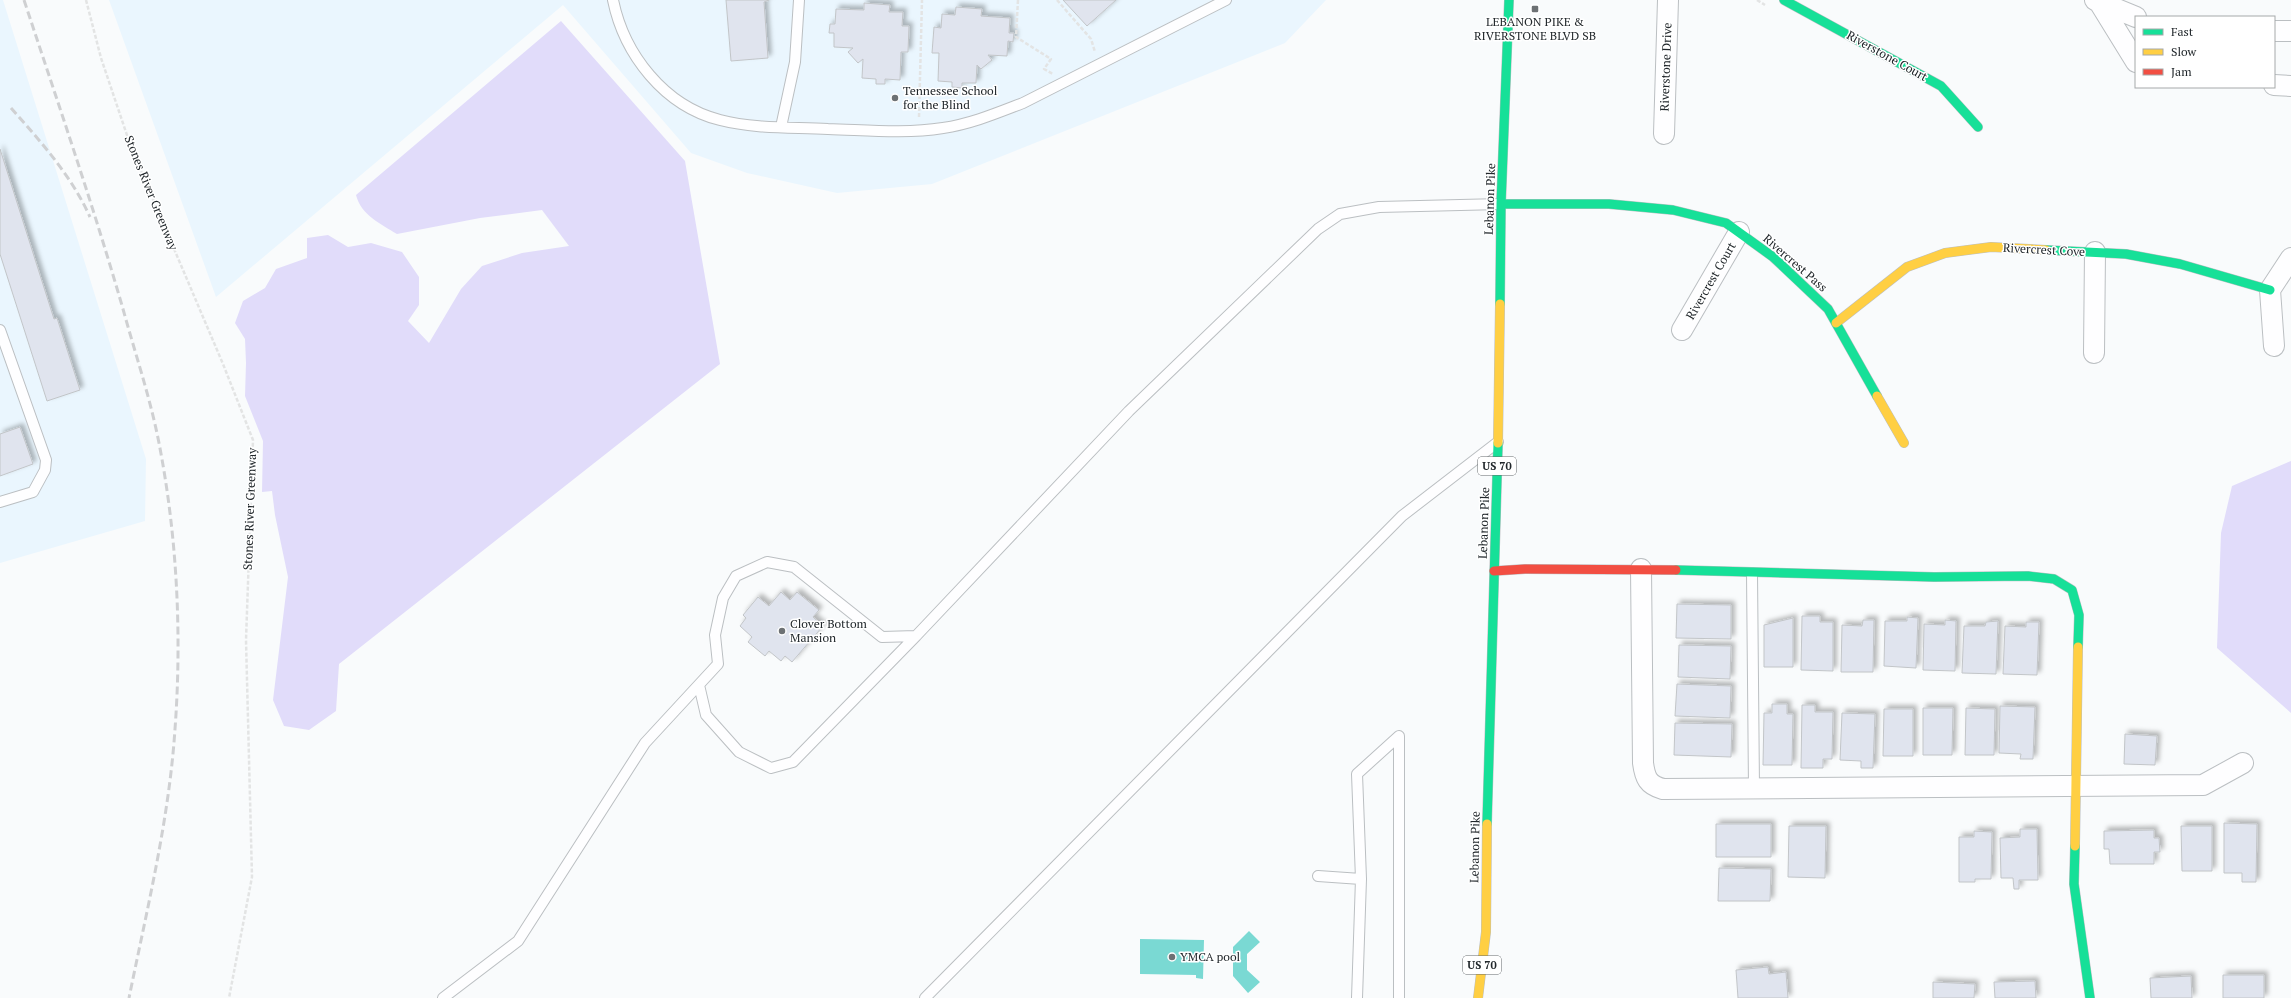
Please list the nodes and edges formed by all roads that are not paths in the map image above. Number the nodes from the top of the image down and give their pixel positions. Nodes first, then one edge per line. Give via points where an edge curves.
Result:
1 (613, 0) edge
2 (799, 0) edge
3 (1226, 0) edge
4 (1509, 0) edge
5 (1668, 0) edge
6 (1784, 0) edge
7 (2097, 1) edge
8 (2135, 17) edge
9 (2275, 31) edge
10 (2291, 31) edge
11 (2135, 60) edge
12 (2275, 86) edge
13 (2291, 86) edge
14 (781, 127) junction
15 (1978, 127) dead end
16 (1664, 134) dead end
17 (1501, 204) junction
18 (1739, 232) junction
19 (2095, 252) junction
20 (2291, 258) edge
21 (2270, 290) junction
22 (1836, 323) junction
23 (0, 330) edge
24 (1682, 330) dead end
25 (2274, 346) dead end
26 (2094, 353) dead end
27 (1498, 442) junction
28 (1904, 443) dead end
29 (0, 502) edge
30 (1641, 569) junction
31 (1494, 571) junction
32 (1752, 572) junction
33 (916, 636) junction
34 (699, 685) junction
35 (2243, 763) dead end
36 (2076, 786) junction
37 (1754, 789) junction
38 (1318, 876) dead end
39 (1360, 879) junction
40 (443, 998) edge
41 (925, 998) edge
42 (1358, 998) edge
43 (1400, 998) edge
44 (1478, 998) edge
45 (2090, 998) edge

1 - 14 lane via 632,53 645,70 676,99 701,114 719,120
2 - 14 lane via 795,62
3 - 14 lane via 1065,82 990,116 943,128 919,130
4 - 17 street, Lebanon Pike / US 70
5 - 16 street, Riverstone Drive
6 - 15 street, Riverstone Court via 1941,86
7 - 8 street
7 - 11 street
9 - 10 street
12 - 13 street
17 - 18 street, Rivercrest Pass via 1609,204 1672,210 1726,223
17 - 27 street, Lebanon Pike / US 70
17 - 33 lane via 1379,207 1340,214 1318,229 1129,411
18 - 22 street, Rivercrest Pass via 1773,256 1828,309
18 - 24 street, Rivercrest Court
19 - 21 street, Rivercrest Cove via 2126,254 2180,264
19 - 22 street, Rivercrest Cove via 1991,247 1945,253 1907,267
19 - 26 street
20 - 21 street
21 - 25 street
22 - 28 street, Rivercrest Pass
23 - 29 lane via 46,460 45,470 33,492
27 - 31 street, Lebanon Pike / US 70
27 - 41 lane via 1402,516
30 - 31 street
30 - 32 street
30 - 37 street via 1645,776 1652,786 1663,789
31 - 44 street, Lebanon Pike / US 70 via 1486,932
32 - 36 street via 2028,576 2054,579 2072,590 2079,615
32 - 37 lane
33 - 34 lane via 793,762 771,768 738,752 706,715
33 - 34 lane via 882,637 794,567 767,562 736,576 723,598 715,635 718,664
34 - 40 lane via 645,743 518,941
35 - 36 street via 2203,785
36 - 37 street
36 - 45 street via 2074,884
38 - 39 lane
39 - 42 lane
39 - 43 lane via 1357,774 1399,736

